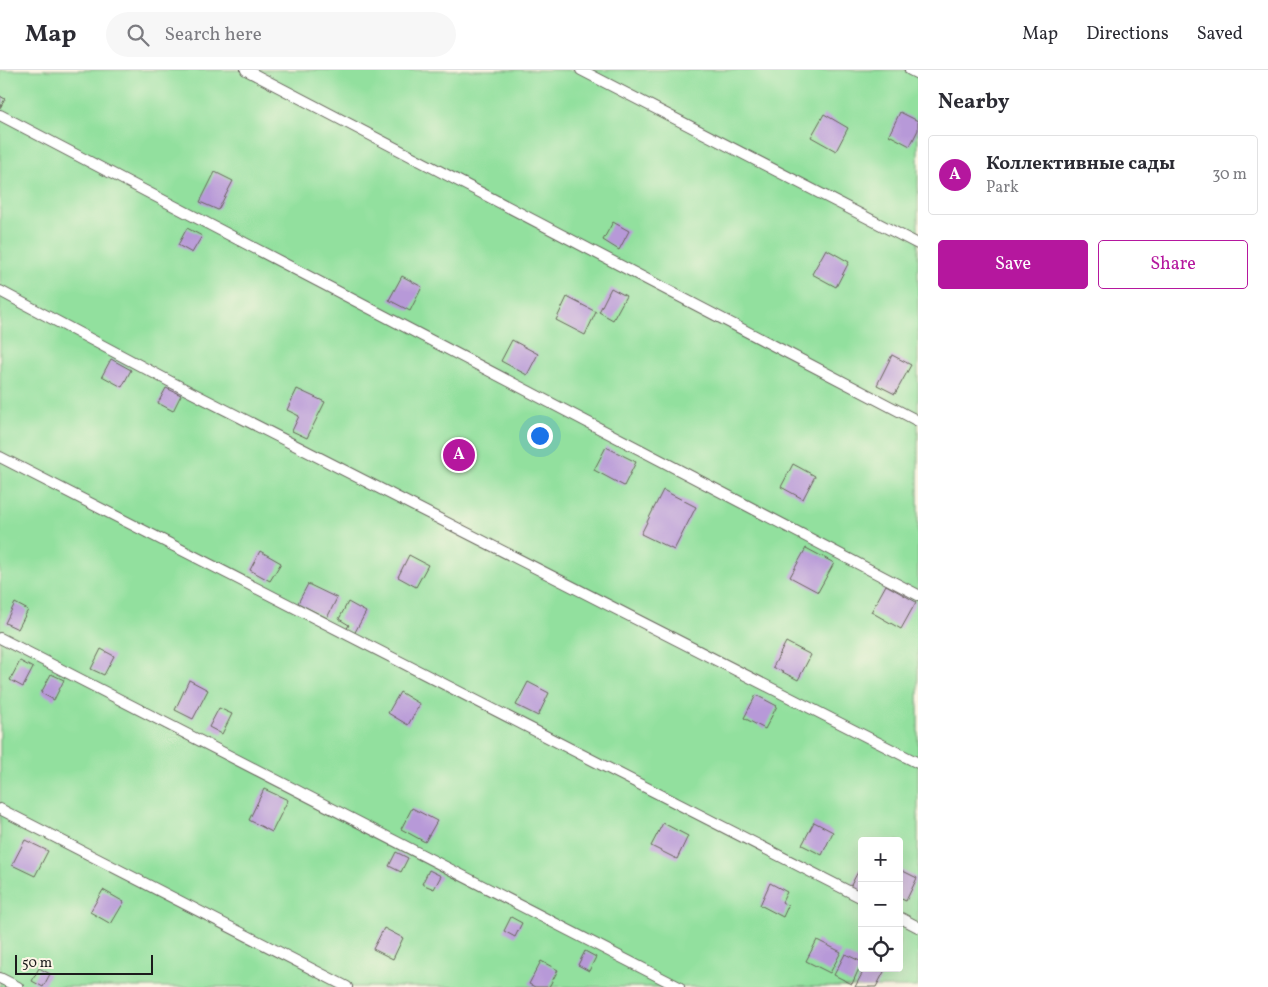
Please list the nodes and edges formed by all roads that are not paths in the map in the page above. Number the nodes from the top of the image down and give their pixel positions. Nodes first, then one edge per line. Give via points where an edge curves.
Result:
1 (246, 70) edge
2 (581, 70) edge
3 (910, 70) edge
4 (918, 74) edge
5 (0, 115) edge
6 (918, 244) edge
7 (0, 292) edge
8 (918, 421) edge
9 (0, 457) edge
10 (918, 595) edge
11 (0, 638) edge
12 (918, 763) edge
13 (0, 809) edge
14 (858, 896) edge
15 (903, 919) edge
16 (918, 927) edge
17 (0, 978) edge
18 (18, 987) edge
19 (347, 987) edge
20 (679, 987) edge

1 - 8 lane
2 - 6 lane
3 - 4 lane
5 - 10 lane
7 - 12 lane
9 - 14 lane
11 - 20 lane
13 - 19 lane
15 - 16 lane
17 - 18 lane

